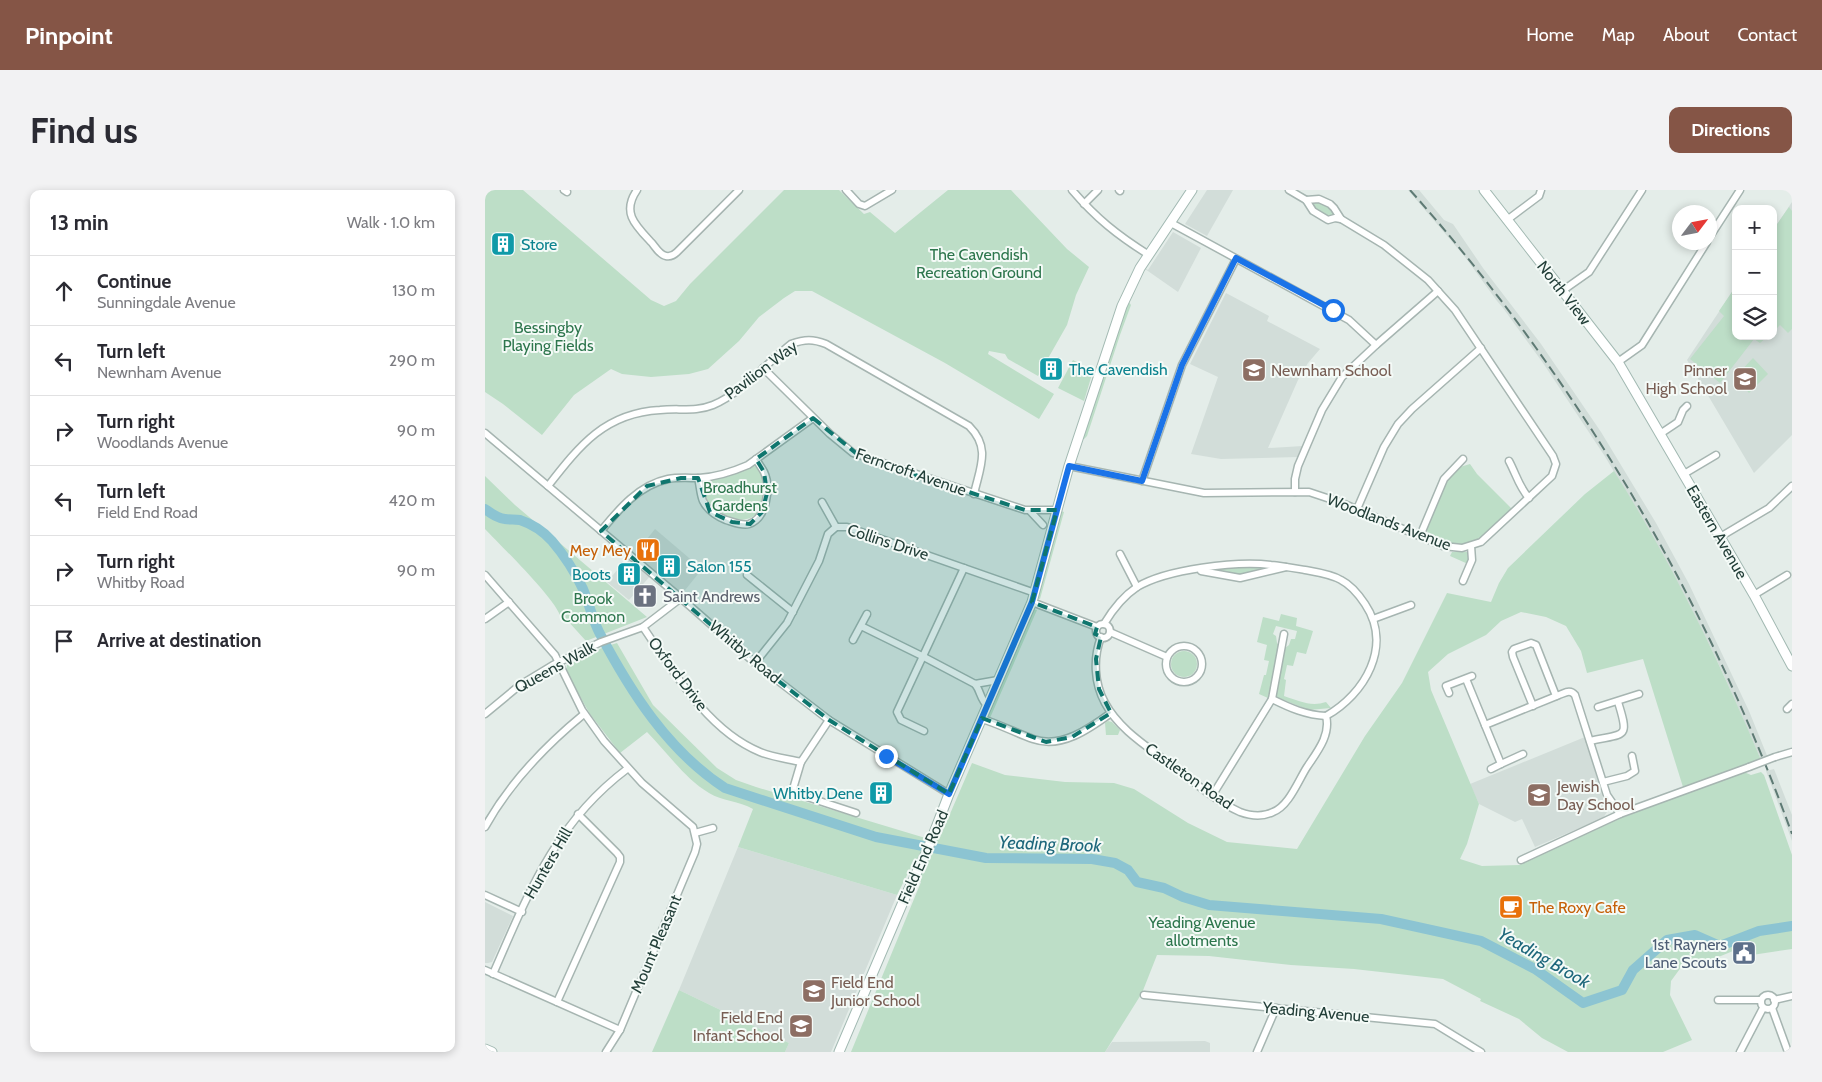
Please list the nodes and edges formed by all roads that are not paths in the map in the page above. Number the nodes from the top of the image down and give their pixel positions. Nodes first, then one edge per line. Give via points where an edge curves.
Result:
1 (637, 190) edge
2 (739, 190) edge
3 (846, 190) edge
4 (893, 190) edge
5 (1071, 190) edge
6 (1098, 190) edge
7 (1192, 190) edge
8 (1289, 190) edge
9 (1484, 190) edge
10 (1541, 190) edge
11 (1642, 190) edge
12 (1739, 190) edge
13 (1306, 200) junction
14 (1084, 204) junction
15 (1341, 219) junction
16 (1507, 220) junction
17 (1171, 223) junction
18 (1717, 225) edge
19 (1702, 250) edge
20 (1149, 255) junction
21 (1236, 258) junction
22 (1438, 291) junction
23 (1563, 291) junction
24 (1376, 345) junction
25 (1481, 348) junction
26 (1618, 362) junction
27 (763, 368) junction
28 (1639, 398) joint
29 (1687, 406) dead end
30 (813, 418) junction
31 (485, 433) edge
32 (1660, 434) junction
33 (1716, 455) dead end
34 (756, 459) junction
35 (1463, 459) dead end
36 (1509, 461) dead end
37 (1069, 466) junction
38 (1684, 474) junction
39 (699, 478) junction
40 (1142, 481) junction
41 (548, 486) junction
42 (1792, 486) edge
43 (1295, 492) junction
44 (973, 494) junction
45 (1529, 498) junction
46 (822, 502) dead end
47 (1357, 509) junction
48 (1057, 510) junction
49 (1030, 511) junction
50 (1043, 526) dead end
51 (836, 527) junction
52 (601, 531) junction
53 (1420, 536) junction
54 (1720, 537) junction
55 (1471, 546) junction
56 (1120, 554) dead end
57 (1288, 567) junction
58 (964, 568) junction
59 (1188, 571) junction
60 (485, 575) edge
61 (747, 575) dead end
62 (1787, 575) dead end
63 (1463, 581) dead end
64 (1137, 587) junction
65 (1754, 595) junction
66 (1033, 597) junction
67 (681, 598) junction
68 (509, 602) junction
69 (1411, 605) dead end
70 (793, 612) junction
71 (867, 614) dead end
72 (485, 619) edge
73 (1373, 619) junction
74 (861, 626) junction
75 (1101, 626) junction
76 (643, 627) junction
77 (1110, 632) junction
78 (1284, 634) dead end
79 (1101, 637) junction
80 (853, 640) dead end
81 (1788, 651) edge
82 (922, 656) junction
83 (1167, 658) junction
84 (559, 662) junction
85 (755, 663) junction
86 (1792, 666) edge
87 (998, 680) junction
88 (975, 684) junction
89 (1449, 693) dead end
90 (1639, 694) dead end
91 (1556, 696) junction
92 (1272, 699) junction
93 (1617, 702) junction
94 (988, 706) junction
95 (1533, 706) junction
96 (1598, 707) dead end
97 (1111, 713) junction
98 (485, 714) edge
99 (584, 714) junction
100 (1326, 716) junction
101 (982, 719) junction
102 (829, 720) junction
103 (1485, 725) junction
104 (924, 731) dead end
105 (1590, 741) junction
106 (1792, 752) edge
107 (1523, 754) dead end
108 (1632, 756) dead end
109 (801, 762) junction
110 (1501, 764) junction
111 (627, 769) junction
112 (1491, 769) dead end
113 (1603, 782) junction
114 (949, 794) junction
115 (1212, 796) junction
116 (856, 813) dead end
117 (577, 814) junction
118 (1620, 814) junction
119 (485, 827) edge
120 (713, 828) dead end
121 (695, 833) junction
122 (1521, 860) dead end
123 (485, 895) edge
124 (521, 912) junction
125 (485, 970) edge
126 (493, 974) junction
127 (1144, 995) dead end
128 (1792, 996) edge
129 (1717, 1000) dead end
130 (1761, 1000) junction
131 (1774, 1000) junction
132 (557, 1002) junction
133 (1276, 1008) junction
134 (1763, 1008) junction
135 (1772, 1008) junction
136 (620, 1030) junction
137 (485, 1049) edge
138 (492, 1052) edge
139 (606, 1052) edge
140 (839, 1052) edge
141 (1257, 1052) edge
142 (1481, 1052) edge
143 (1740, 1052) edge
144 (1788, 1052) edge

1 - 2 street via 630,207 632,220 666,256 677,252
3 - 4 street via 862,206 868,206
5 - 14 street
6 - 14 street
7 - 17 street, Field End Road
8 - 13 street, Woodlands Avenue
9 - 16 street, North View
10 - 16 street via 1539,196
11 - 23 street via 1589,272
12 - 18 street
13 - 15 street, Woodlands Avenue via 1319,199 1329,204
13 - 15 street, Woodlands Avenue via 1313,211 1324,218
14 - 20 street via 1113,231
15 - 22 street, Woodlands Avenue via 1401,257
16 - 23 street, North View
17 - 20 street, Field End Road
17 - 21 street
19 - 26 street via 1642,345
20 - 37 street, Field End Road via 1122,306
21 - 24 street via 1349,320
21 - 40 street via 1182,365
22 - 24 street
22 - 25 street, Woodlands Avenue
23 - 26 street, North View
24 - 43 street via 1342,377 1331,394 1298,466
25 - 45 street, Woodlands Avenue via 1556,464 1552,476
25 - 47 street via 1398,424 1384,447
26 - 28 street, North View
27 - 30 street, Ferncroft Avenue
27 - 41 street, Pavilion Way via 712,406 635,413 602,428 587,440
27 - 44 street, Pavilion Way via 791,344 803,339 814,340 969,426 983,446
28 - 32 street, Eastern Avenue
29 - 32 street via 1678,422
30 - 34 street
30 - 44 street, Ferncroft Avenue via 862,458
31 - 41 street, Whitby Road
32 - 38 street, Eastern Avenue
33 - 38 street
34 - 39 street via 730,472
34 - 39 street via 764,472 767,493 762,512 750,524 731,522 710,512 703,501
35 - 53 street via 1445,479
36 - 45 street via 1518,483
37 - 40 street, Woodlands Avenue
37 - 48 street, Field End Road
38 - 54 street, Eastern Avenue
39 - 52 street via 669,479 647,486 626,502
40 - 43 street, Woodlands Avenue via 1211,494
41 - 52 street, Whitby Road
42 - 54 street via 1769,508
43 - 47 street, Woodlands Avenue via 1309,492
44 - 49 street, Ferncroft Avenue
45 - 55 street, Woodlands Avenue via 1481,542
46 - 51 street
47 - 53 street, Woodlands Avenue
48 - 49 street, Ferncroft Avenue
48 - 66 street, Field End Road
49 - 50 street
51 - 58 street, Collins Drive via 847,527
51 - 70 street, Collins Drive via 828,534 819,562
52 - 67 street, Whitby Road
53 - 55 street, Woodlands Avenue via 1453,548
54 - 65 street, Eastern Avenue
55 - 63 street via 1472,560
56 - 64 street
57 - 59 street via 1255,564
57 - 59 street via 1240,578
57 - 73 street via 1342,580 1359,596
58 - 66 street, Collins Drive
58 - 82 street
59 - 64 street via 1154,579
60 - 68 street
61 - 70 street
62 - 65 street
64 - 75 street via 1119,601
65 - 81 street, Eastern Avenue
66 - 75 street, Collins Drive
66 - 87 street, Field End Road
67 - 76 street, Queens Walk
67 - 85 street, Whitby Road
68 - 72 street
68 - 84 street
69 - 73 street
70 - 85 street, Collins Drive
71 - 74 street
73 - 100 street via 1376,641 1371,668 1347,700
74 - 80 street
74 - 82 street
75 - 77 street via 1109,627
75 - 79 street via 1097,633
76 - 84 street, Queens Walk
76 - 109 street, Oxford Drive via 691,696 723,729 761,752
77 - 79 street
77 - 83 street
78 - 92 street
79 - 97 street, Castleton Road via 1096,659 1097,674 1099,689
81 - 86 street, Eastern Avenue
82 - 88 street
82 - 104 street via 897,712 901,720
83 - 83 street via 1175,648 1191,647 1199,655 1201,670 1189,681 1177,681 1166,669
84 - 98 street, Queens Walk via 520,685
84 - 99 street
85 - 102 street, Whitby Road
87 - 88 street
87 - 94 street, Field End Road
88 - 94 street
89 - 103 street via 1446,686 1469,678
90 - 93 street
91 - 95 street
91 - 95 street via 1535,645 1531,643 1514,649 1513,657
91 - 105 street via 1569,691 1575,694
92 - 100 street via 1300,712
92 - 115 street
93 - 96 street
93 - 105 street via 1624,730 1621,734
94 - 101 street, Field End Road
95 - 103 street
97 - 101 street via 1072,737 1047,742
97 - 115 street, Castleton Road via 1130,733
99 - 111 street
99 - 119 street via 547,745 524,771
100 - 115 street, Castleton Road via 1327,728 1322,743 1281,808 1254,815 1241,812
101 - 114 street, Field End Road
102 - 109 street
102 - 114 street, Whitby Road
103 - 110 street
105 - 113 street
106 - 118 street, bridge
107 - 110 street
108 - 113 street via 1635,771
109 - 116 street via 793,789 795,793
110 - 112 street
111 - 117 street, Hunters Hill
111 - 121 street via 689,822
113 - 118 street via 1607,795
114 - 140 street, Field End Road
117 - 124 street, Hunters Hill via 546,860
117 - 132 street via 622,857
118 - 122 street
120 - 121 street
121 - 136 street, Mount Pleasant via 695,852
123 - 124 street
124 - 126 street, Hunters Hill
125 - 126 street
126 - 132 street
127 - 133 street, Yeading Avenue
128 - 131 street
129 - 130 street
130 - 131 street via 1768,995
130 - 134 street
131 - 135 street
132 - 136 street
133 - 141 street
133 - 142 street, Yeading Avenue via 1435,1024
134 - 135 street
134 - 143 street
135 - 144 street
136 - 139 street, Mount Pleasant
137 - 138 street

